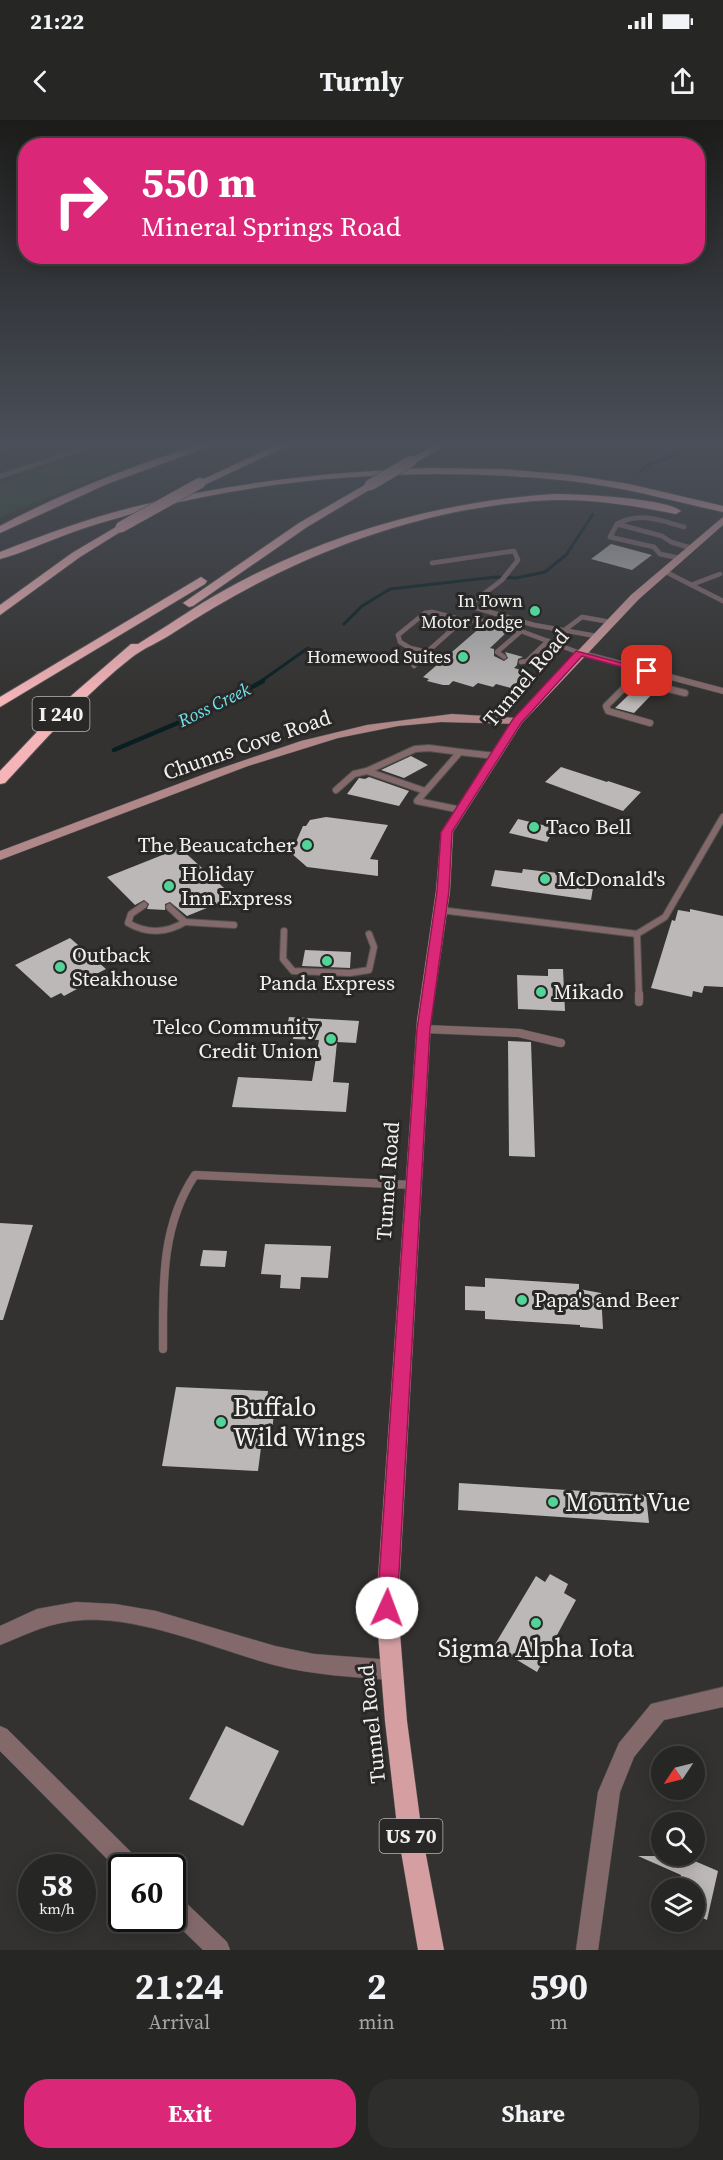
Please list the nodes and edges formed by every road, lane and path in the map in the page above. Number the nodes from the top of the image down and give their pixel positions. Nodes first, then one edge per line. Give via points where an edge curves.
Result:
1 (72, 529) edge
2 (116, 529) edge
3 (291, 529) edge
4 (297, 529) edge
5 (384, 529) edge
6 (614, 529) edge
7 (637, 529) edge
8 (710, 529) edge
9 (691, 548) junction
10 (0, 556) edge
11 (679, 558) junction
12 (432, 562) dead end
13 (664, 571) junction
14 (720, 574) dead end
15 (691, 585) junction
16 (723, 601) edge
17 (0, 611) edge
18 (463, 620) junction
19 (610, 622) junction
20 (567, 629) junction
21 (520, 632) junction
22 (596, 636) junction
23 (548, 641) junction
24 (427, 652) junction
25 (580, 653) junction
26 (128, 654) junction
27 (504, 657) dead end
28 (521, 662) dead end
29 (414, 666) dead end
30 (723, 691) edge
31 (685, 693) dead end
32 (0, 703) edge
33 (517, 721) junction
34 (650, 723) dead end
35 (460, 752) junction
36 (495, 756) junction
37 (367, 771) junction
38 (0, 780) edge
39 (336, 790) dead end
40 (425, 790) junction
41 (461, 810) junction
42 (723, 817) edge
43 (0, 856) edge
44 (144, 905) dead end
45 (169, 907) dead end
46 (440, 910) junction
47 (185, 922) junction
48 (234, 925) dead end
49 (284, 931) dead end
50 (369, 934) dead end
51 (637, 934) junction
52 (639, 1002) dead end
53 (423, 1029) junction
54 (561, 1043) dead end
55 (413, 1185) junction
56 (163, 1349) dead end
57 (0, 1636) edge
58 (392, 1670) junction
59 (723, 1697) edge
60 (0, 1736) edge
61 (117, 1854) edge
62 (186, 1918) edge
63 (219, 1950) edge
64 (431, 1950) edge
65 (587, 1950) edge

1 - 10 highway
2 - 17 highway, bridge
3 - 32 highway
4 - 26 highway, I 240 via 172,615
5 - 26 highway via 317,552 258,578
6 - 11 lane via 610,537 654,547 660,554
7 - 9 lane
8 - 9 main road, Tunnel Road / US 70
9 - 11 main road, Tunnel Road / US 70
11 - 13 main road, Tunnel Road / US 70
12 - 20 lane via 514,551 518,560 504,578 472,603 473,607 534,625
13 - 15 lane
13 - 19 main road, Tunnel Road / US 70
14 - 15 lane
15 - 16 lane
18 - 21 lane via 486,621
18 - 24 lane
18 - 24 lane via 426,613 398,635 400,642 410,648
19 - 20 lane via 582,617
19 - 22 main road, Tunnel Road / US 70
20 - 22 lane
21 - 23 lane
21 - 27 lane via 496,652
22 - 25 main road, Tunnel Road / US 70
23 - 25 lane
23 - 28 lane
24 - 29 lane
25 - 30 street
25 - 33 main road, Tunnel Road / US 70
26 - 38 highway, I 240 via 76,698
31 - 34 lane via 636,681 630,682 606,706 608,711
33 - 36 main road, Tunnel Road / US 70
33 - 43 main road, Chunns Cove Road via 454,717 336,735 221,772
35 - 36 lane
35 - 37 lane via 415,749
35 - 40 lane
36 - 41 main road, Tunnel Road / US 70
37 - 39 lane via 354,774
37 - 40 lane
40 - 41 lane via 417,801
41 - 46 main road, Tunnel Road / US 70 via 447,832
42 - 51 lane via 665,917
44 - 47 lane via 128,917 137,929 164,930
45 - 47 lane
46 - 51 lane
46 - 53 main road, Tunnel Road / US 70
47 - 48 lane
49 - 50 lane via 283,962 293,971 369,970 374,947
51 - 52 lane
53 - 54 lane via 519,1034
53 - 55 main road, Tunnel Road / US 70
55 - 56 lane via 195,1175 178,1201 163,1274
55 - 58 main road, Tunnel Road / US 70 via 389,1547 387,1608
57 - 58 street via 43,1615 101,1611 136,1616 314,1664
58 - 64 main road, Tunnel Road / US 70 via 410,1834
59 - 65 street via 658,1711 626,1750 609,1792
60 - 61 street
62 - 63 street

